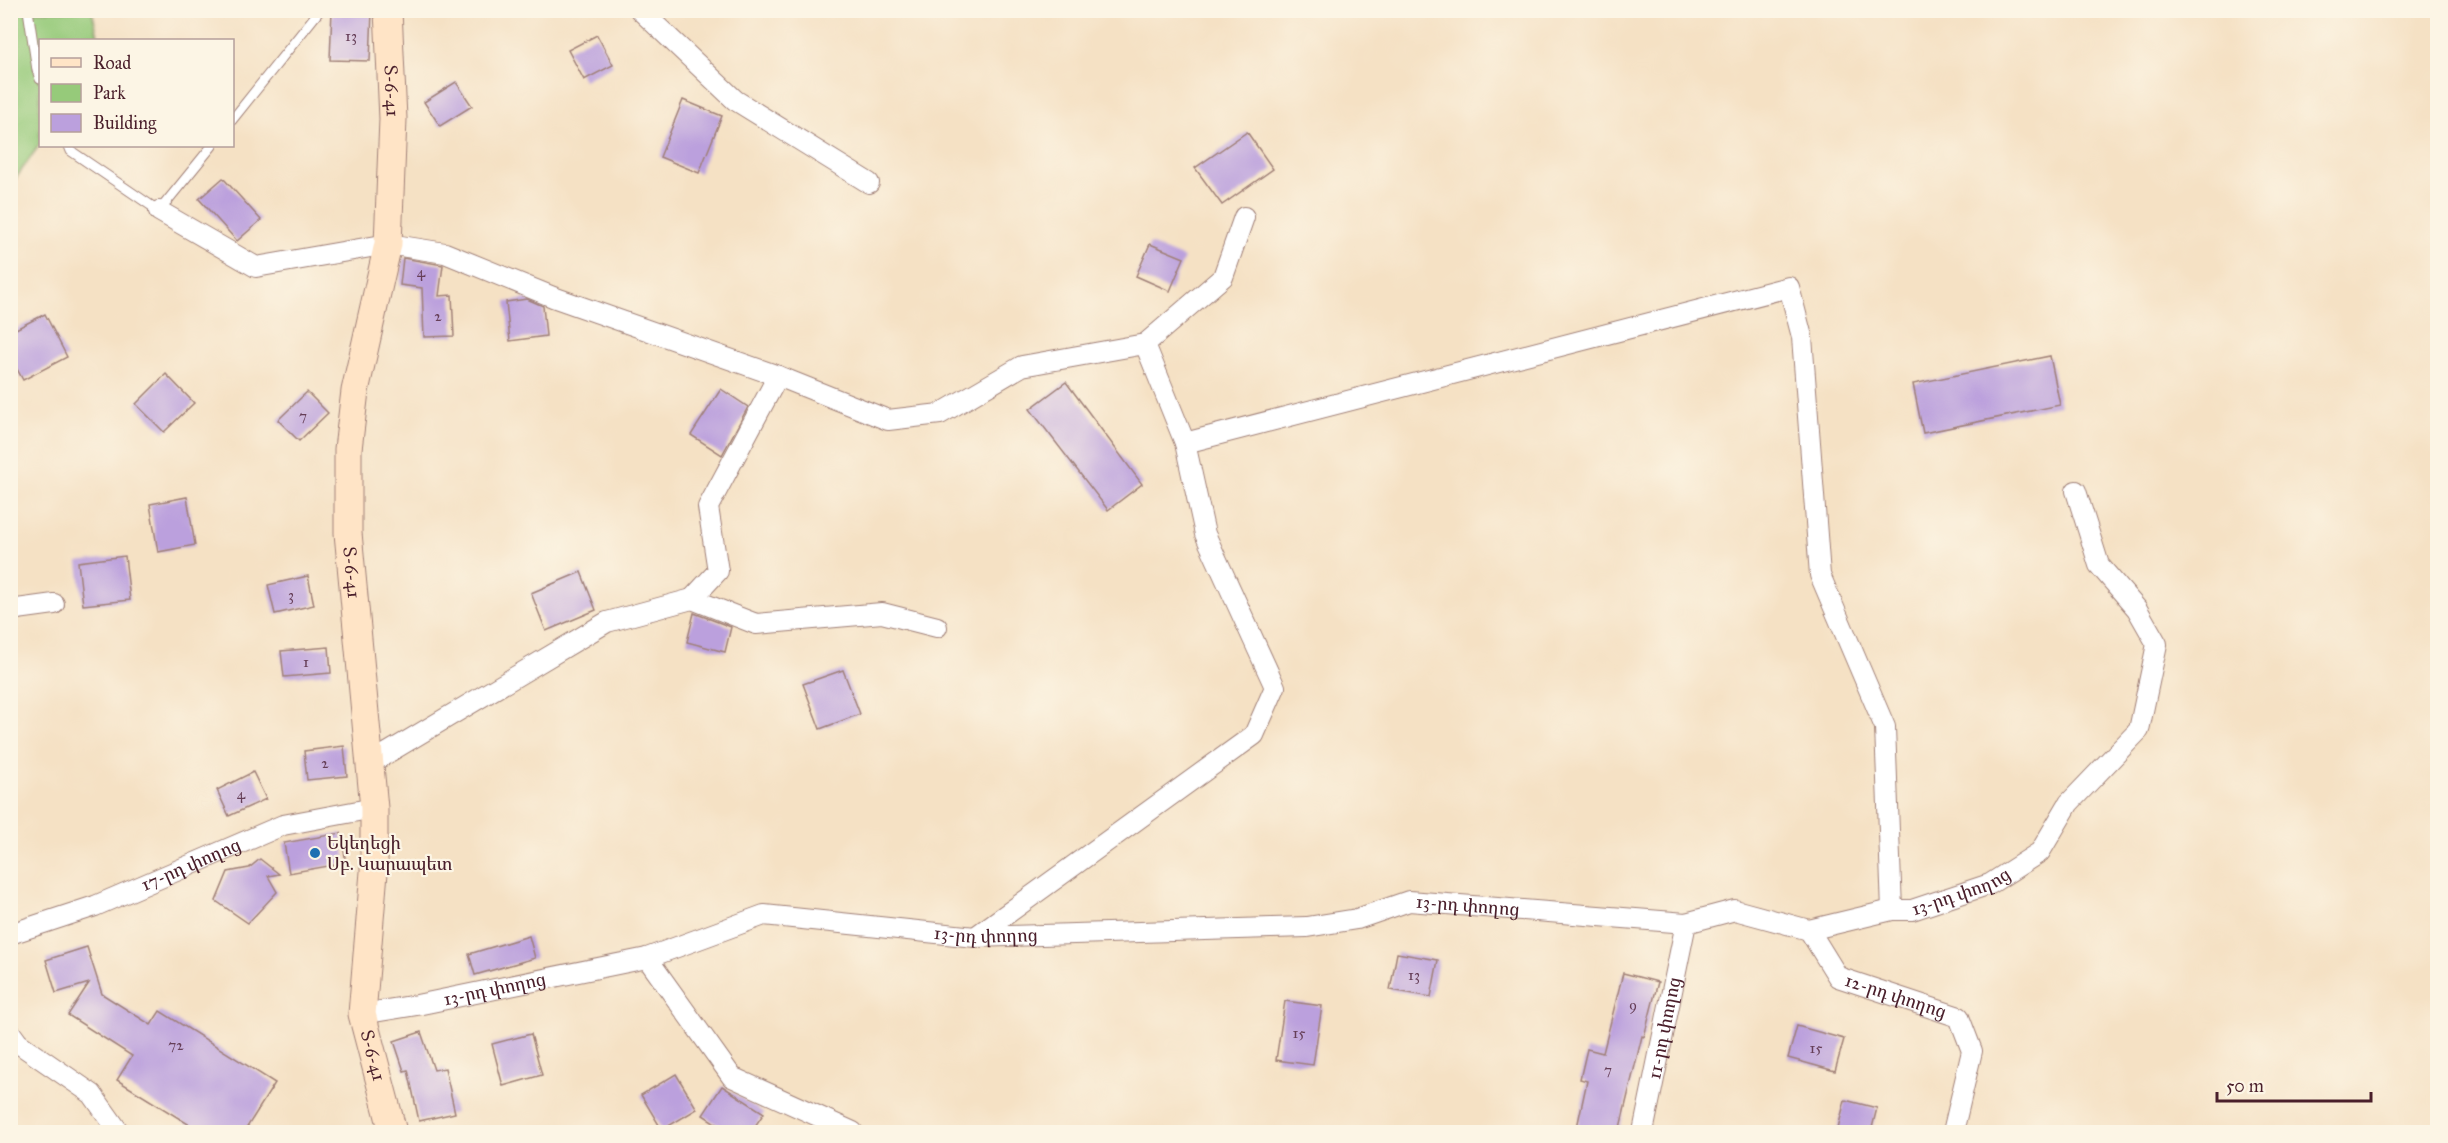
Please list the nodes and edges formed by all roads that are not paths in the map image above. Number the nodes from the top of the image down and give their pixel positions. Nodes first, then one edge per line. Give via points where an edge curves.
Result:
1 (28, 10) edge
2 (320, 10) edge
3 (388, 10) edge
4 (640, 10) edge
5 (39, 77) edge
6 (234, 118) edge
7 (69, 147) edge
8 (211, 147) edge
9 (869, 183) dead end
10 (159, 211) junction
11 (1244, 217) dead end
12 (388, 244) junction
13 (1145, 344) junction
14 (778, 376) junction
15 (1185, 443) junction
16 (2076, 491) dead end
17 (692, 599) junction
18 (54, 604) dead end
19 (10, 610) edge
20 (937, 627) dead end
21 (369, 764) junction
22 (374, 808) junction
23 (1892, 910) junction
24 (1686, 923) junction
25 (1809, 930) junction
26 (10, 934) edge
27 (975, 938) junction
28 (647, 958) junction
29 (362, 1014) junction
30 (10, 1032) edge
31 (119, 1132) edge
32 (393, 1132) edge
33 (853, 1132) edge
34 (1643, 1132) edge
35 (1953, 1132) edge

1 - 5 lane
2 - 6 lane
3 - 12 main road, Տ-6-41 / Տ-6-41 via 393,119
4 - 9 street via 735,100
7 - 10 lane
8 - 10 lane
10 - 12 street via 256,267
11 - 13 street via 1223,278
12 - 14 street via 445,252 553,297
12 - 21 main road, Տ-6-41 / Տ-6-41 via 355,391 348,449 348,533
13 - 14 street via 1022,366 940,414 888,420
13 - 15 street
14 - 17 street via 708,507 718,571
15 - 23 street via 1789,287 1802,337 1820,575 1885,727
15 - 27 street via 1205,534 1275,687 1254,735
16 - 23 street, 13-րդ փողոց via 2098,565 2136,609 2157,644 2139,730 2069,803 2040,852 1990,884 1912,910
17 - 20 street via 756,624 882,614
17 - 21 street via 607,622
18 - 19 street
21 - 22 main road, Տ-6-41 / Տ-6-41
22 - 26 street, 17-րդ փողոց via 283,825 95,906
22 - 29 main road, Տ-6-41 / Տ-6-41 via 374,872
23 - 25 street, 13-րդ փողոց
24 - 25 street, 13-րդ փողոց via 1735,910
24 - 27 street, 13-րդ փողոց via 1409,901 1357,920 1307,927
24 - 34 street, 11-րդ փողոց
25 - 35 street, 12-րդ փողոց via 1838,977 1959,1017 1972,1051
27 - 28 street, 13-րդ փողոց via 764,915
28 - 29 street, 13-րդ փողոց
28 - 33 street via 732,1077
29 - 32 main road, Տ-6-41 / Տ-6-41
30 - 31 street via 18,1042 92,1094

